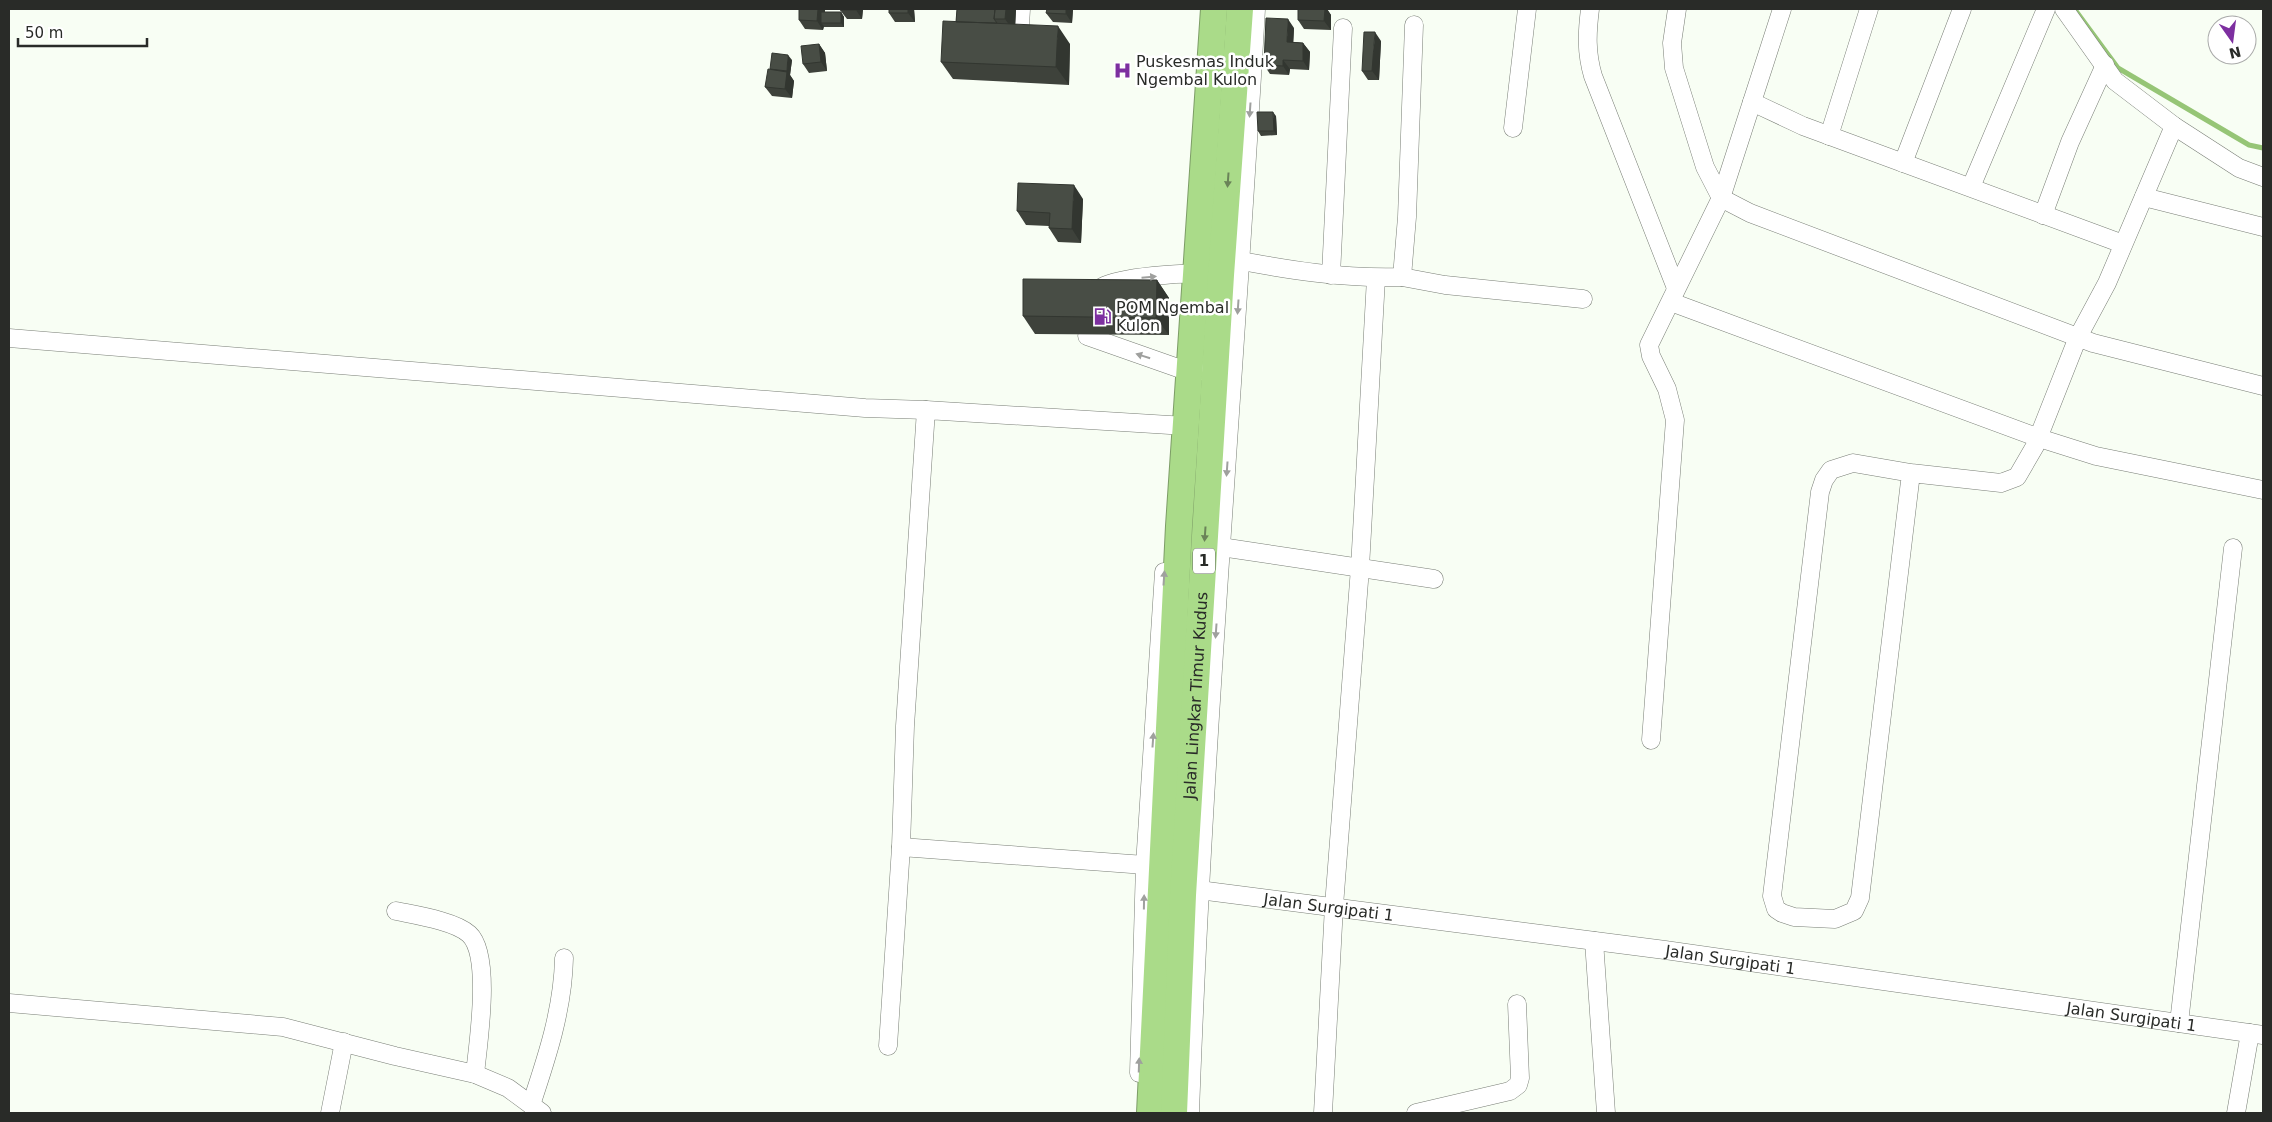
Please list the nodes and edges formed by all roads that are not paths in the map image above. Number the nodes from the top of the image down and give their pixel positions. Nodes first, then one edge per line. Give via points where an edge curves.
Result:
1 (1202, 9) edge
2 (1214, 9) edge
3 (1240, 9) edge
4 (1256, 9) edge
5 (1527, 9) edge
6 (1590, 9) edge
7 (1677, 9) edge
8 (1782, 9) edge
9 (1869, 9) edge
10 (1962, 9) edge
11 (2046, 9) edge
12 (2064, 9) edge
13 (1414, 25) dead end
14 (1343, 28) dead end
15 (2105, 66) junction
16 (1752, 102) junction
17 (2174, 126) junction
18 (1513, 128) dead end
19 (1829, 136) junction
20 (1903, 163) junction
21 (2263, 177) edge
22 (1970, 187) junction
23 (2144, 197) junction
24 (1721, 198) junction
25 (2043, 215) junction
26 (2263, 226) edge
27 (2124, 244) junction
28 (1191, 262) junction
29 (1231, 267) junction
30 (1331, 275) junction
31 (1402, 277) junction
32 (1376, 278) junction
33 (1674, 295) junction
34 (1087, 296) edge
35 (1583, 299) dead end
36 (1087, 336) dead end
37 (9, 338) edge
38 (2078, 338) junction
39 (1183, 369) junction
40 (1225, 372) junction
41 (2263, 386) edge
42 (926, 410) junction
43 (1179, 426) junction
44 (2039, 438) junction
45 (1911, 473) junction
46 (2263, 490) edge
47 (1221, 547) junction
48 (2233, 548) dead end
49 (1360, 568) junction
50 (1434, 579) dead end
51 (1651, 740) dead end
52 (901, 847) junction
53 (1145, 865) junction
54 (1199, 890) junction
55 (1334, 906) junction
56 (396, 911) dead end
57 (1594, 941) junction
58 (564, 958) dead end
59 (9, 1003) edge
60 (1517, 1004) dead end
61 (2179, 1023) junction
62 (2256, 1034) edge
63 (344, 1042) junction
64 (888, 1046) dead end
65 (475, 1074) junction
66 (537, 1109) edge
67 (330, 1113) edge
68 (1138, 1113) edge
69 (1150, 1113) edge
70 (1174, 1113) edge
71 (1190, 1113) edge
72 (1323, 1113) edge
73 (1416, 1113) edge
74 (1606, 1113) edge
75 (2236, 1113) edge

1 - 28 street
2 - 28 highway, Jalan Lingkar Timur Kudus / 1
3 -> 29 highway, Jalan Lingkar Timur Kudus / 1
4 -> 29 street
5 - 18 street
6 - 33 street via 1586,39 1588,59
7 - 24 street via 1672,43 1674,68 1705,167
8 - 16 street
9 - 19 street
10 - 20 street
11 - 22 street
12 - 15 street
13 - 31 street
14 - 30 street
15 - 17 street via 2115,80
15 - 25 street via 2070,142
16 - 19 street
16 - 24 street
17 - 21 street via 2239,168
17 - 23 street
19 - 20 street
20 - 22 street
22 - 25 street
23 - 26 street
23 - 27 street
24 - 33 street
24 - 38 street via 1767,220
25 - 27 street
27 - 38 street
28 - 29 street
34 -> 28 street via 1111,282
28 - 39 highway, Jalan Lingkar Timur Kudus / 1
29 - 30 street via 1278,268
29 -> 40 highway, Jalan Lingkar Timur Kudus / 1
30 - 32 street
31 - 32 street
31 - 35 street via 1444,285
32 - 49 street
33 - 44 street
33 - 51 street via 1649,345 1675,420
39 -> 36 street
37 - 42 street via 865,408
38 - 41 street
38 - 44 street
39 - 40 street
39 - 43 highway, Jalan Lingkar Timur Kudus / 1
40 -> 47 street
40 -> 70 highway, Jalan Lingkar Timur Kudus / 1 via 1184,895
42 - 43 street
42 - 52 street via 905,726
53 -> 43 street
43 - 69 highway, Jalan Lingkar Timur Kudus / 1
44 - 45 street via 2017,477 2002,483
44 - 46 street via 2096,456
45 - 45 street via 1860,898 1854,912 1835,919 1794,917 1776,909 1772,896 1820,492 1831,470 1853,463
47 - 49 street
47 -> 54 street
48 - 61 street
49 - 50 street
49 - 55 street
52 - 53 street
52 - 64 street
68 -> 53 street
54 - 55 street, Jalan Surgipati 1
54 - 71 street
55 - 57 street, Jalan Surgipati 1
55 - 72 street
56 - 65 street via 461,928 471,935 476,944 482,964 482,983
57 - 61 street, Jalan Surgipati 1
57 - 74 street
58 - 66 street via 563,983
59 - 63 street via 282,1027
60 - 73 street via 1518,1084 1510,1091
61 - 62 street, Jalan Surgipati 1
62 - 75 street
63 - 65 street
63 - 67 street
65 - 66 street via 508,1088

